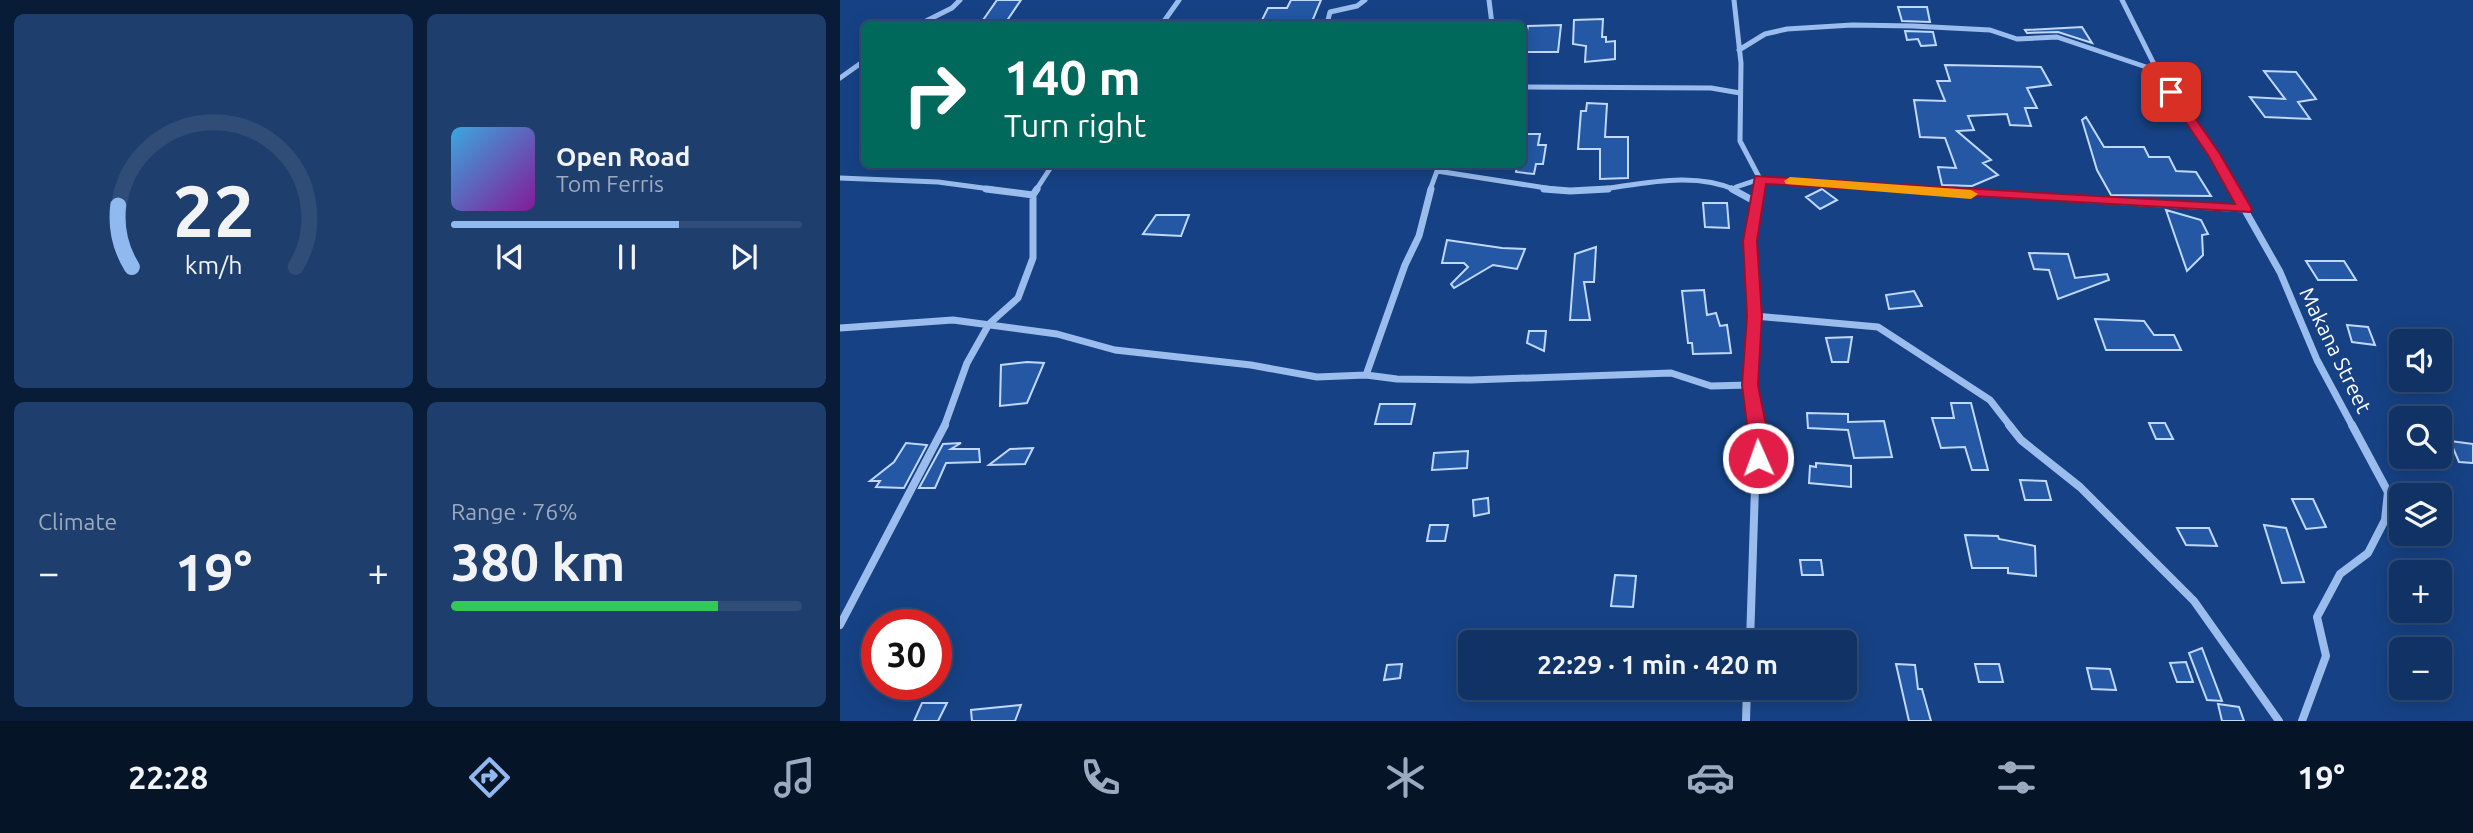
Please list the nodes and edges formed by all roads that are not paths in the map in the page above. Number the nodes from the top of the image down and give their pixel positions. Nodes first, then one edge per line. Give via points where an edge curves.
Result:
1 (960, 0) edge
2 (1179, 0) edge
3 (1365, 0) edge
4 (1489, 0) edge
5 (1734, 0) edge
6 (2122, 0) edge
7 (926, 21) edge
8 (1164, 21) edge
9 (1328, 21) edge
10 (1492, 21) edge
11 (1739, 50) junction
12 (861, 63) edge
13 (2158, 72) junction
14 (840, 78) edge
15 (1526, 88) edge
16 (1740, 93) junction
17 (1051, 168) edge
18 (1439, 168) edge
19 (840, 178) edge
20 (1760, 179) junction
21 (1736, 187) junction
22 (1033, 195) junction
23 (1754, 201) junction
24 (2245, 209) junction
25 (1755, 316) junction
26 (989, 324) junction
27 (840, 328) edge
28 (1366, 375) junction
29 (1750, 385) junction
30 (840, 625) edge
31 (1751, 630) edge
32 (1747, 700) edge
33 (1746, 721) edge
34 (2279, 721) edge
35 (2302, 721) edge

1 - 7 street
2 - 8 street
3 - 9 street via 1330,12
4 - 10 street
5 - 11 street
6 - 13 street, Makana Street
11 - 13 street via 1765,34 1787,29 1852,25 1990,30 2017,38 2057,37
11 - 16 street
12 - 14 street
13 - 24 street, Makana Street
15 - 16 street via 1711,88
16 - 20 street via 1740,141
17 - 22 street
18 - 21 street via 1571,191 1662,180
18 - 28 street via 1419,236
19 - 22 street via 938,182
20 - 21 street
20 - 23 street
20 - 24 street
21 - 23 street
22 - 26 street via 1033,258 1018,298
23 - 25 street via 1750,241
24 - 35 street, Makana Street via 2280,272 2317,360 2388,492 2385,520 2368,553 2340,574 2317,617 2326,656
25 - 29 street
25 - 34 street via 1878,327 1990,400 2021,440 2080,487 2194,601
26 - 27 street via 953,320
26 - 28 street via 1057,334 1115,350 1317,377
26 - 30 street via 967,363 950,416
28 - 29 street via 1471,380 1671,373 1711,386
29 - 31 street via 1759,435
32 - 33 street

